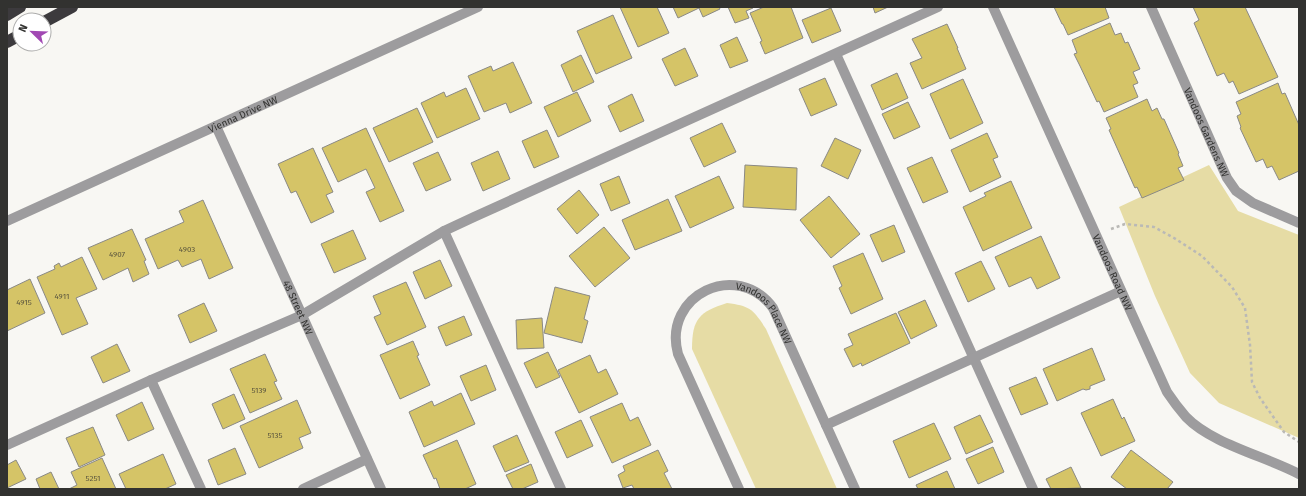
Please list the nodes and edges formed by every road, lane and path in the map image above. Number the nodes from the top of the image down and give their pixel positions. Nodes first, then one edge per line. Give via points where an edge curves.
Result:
1 (20, 7) edge
2 (72, 7) edge
3 (478, 7) edge
4 (938, 7) edge
5 (993, 7) edge
6 (1151, 7) edge
7 (7, 15) edge
8 (52, 18) edge
9 (836, 54) junction
10 (216, 126) junction
11 (7, 221) edge
12 (1299, 223) edge
13 (444, 231) junction
14 (1097, 237) junction
15 (1121, 291) junction
16 (302, 315) junction
17 (974, 358) junction
18 (151, 380) junction
19 (826, 425) junction
20 (1299, 442) edge
21 (7, 445) edge
22 (367, 459) junction
23 (1299, 474) edge
24 (201, 489) edge
25 (303, 489) edge
26 (381, 489) edge
27 (561, 489) edge
28 (739, 489) edge
29 (855, 489) edge
30 (1032, 489) edge

1 - 7 highway
2 - 8 highway
3 - 10 street, Vienna Drive NW
4 - 9 street
5 - 14 street, Vandoos Road NW
6 - 12 street, Vandoos Gardens NW via 1227,178 1236,191 1253,203
9 - 13 street
9 - 17 street
10 - 11 street, Vienna Drive NW
10 - 16 street, 48 Street NW
13 - 16 street
13 - 27 street
14 - 15 street, Vandoos Road NW
14 - 20 path via 1125,224 1140,225 1154,228 1174,238 1202,256 1232,287 1245,308 1252,382 1260,398 1284,432
15 - 17 street
15 - 23 street, Vandoos Road NW via 1167,392 1186,418 1217,438
16 - 18 street
16 - 22 street, 48 Street NW
17 - 19 street
17 - 30 street
18 - 21 street
18 - 24 street
19 - 28 street, Vandoos Place NW via 768,301 757,292 732,284 706,290 695,297 679,318 675,344
19 - 29 street, Vandoos Place NW
22 - 25 street
22 - 26 street, 48 Street NW

